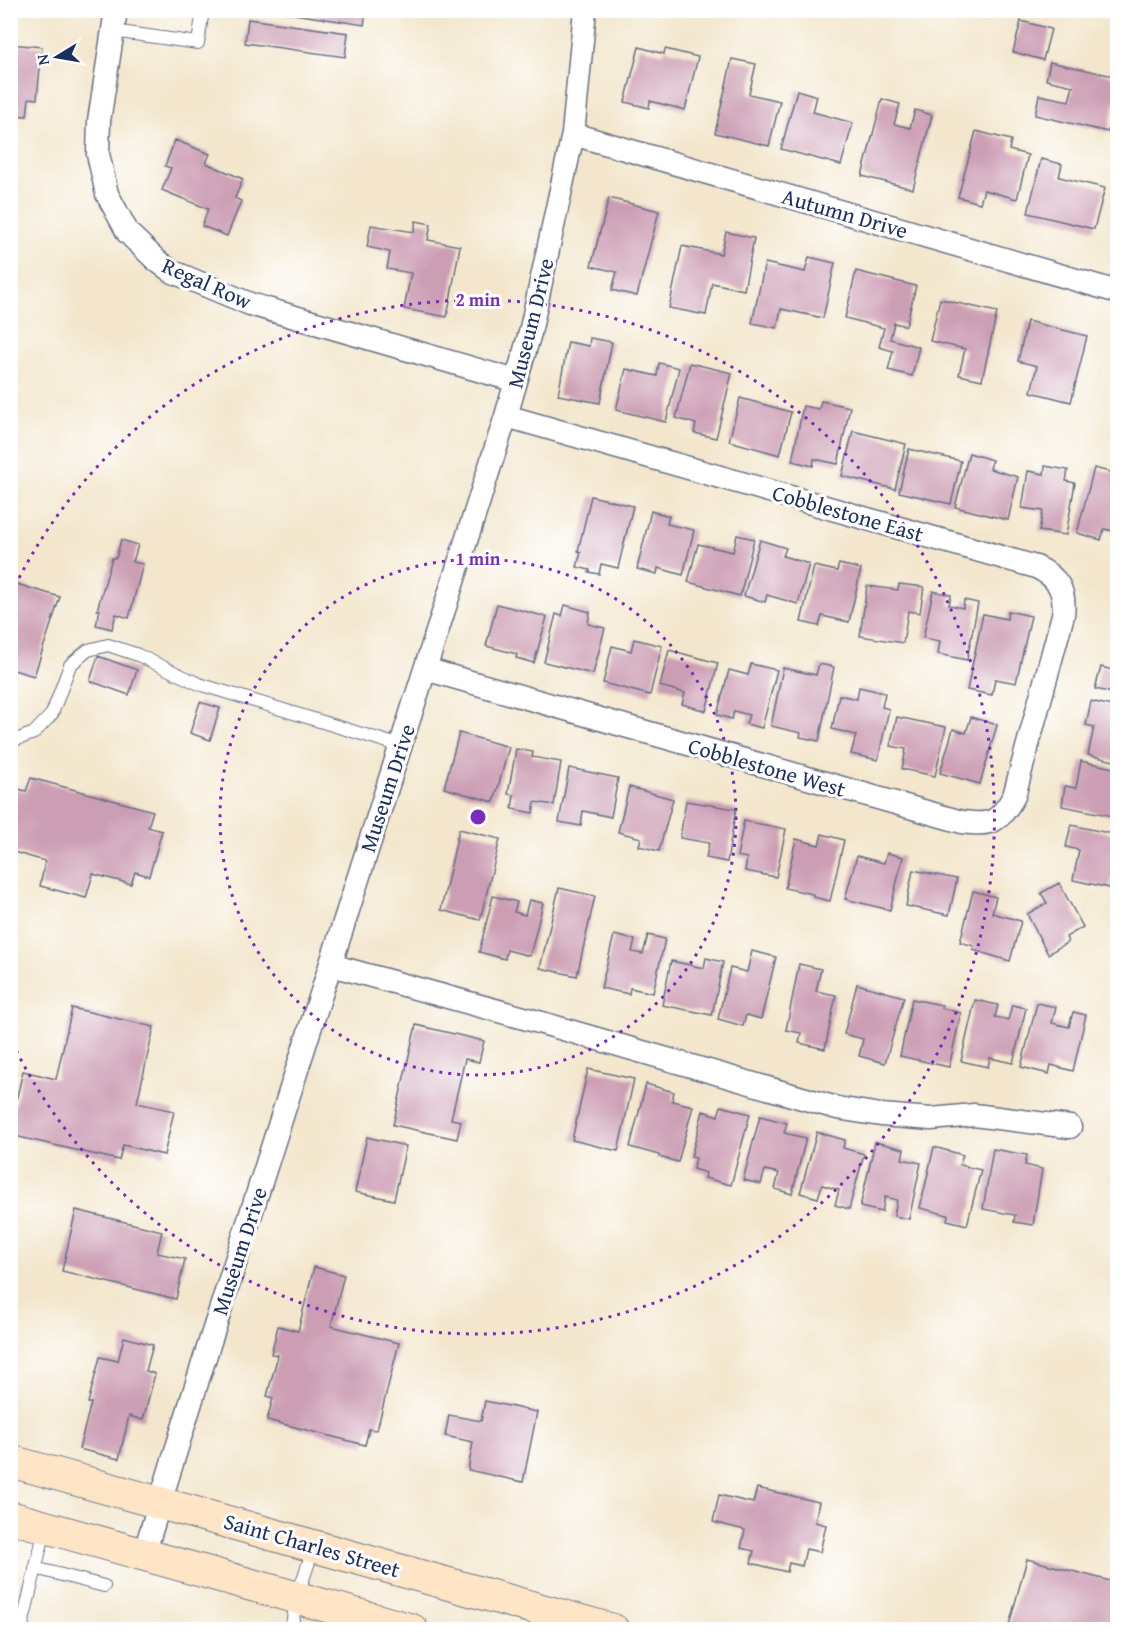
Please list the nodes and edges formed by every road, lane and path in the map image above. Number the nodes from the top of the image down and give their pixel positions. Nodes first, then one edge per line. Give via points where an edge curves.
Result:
1 (203, 10) edge
2 (585, 10) edge
3 (115, 21) edge
4 (573, 134) junction
5 (1118, 292) edge
6 (516, 381) junction
7 (506, 416) junction
8 (425, 669) junction
9 (1037, 711) joint
10 (10, 742) edge
11 (401, 746) junction
12 (331, 965) junction
13 (1070, 1126) dead end
14 (10, 1461) edge
15 (161, 1503) junction
16 (10, 1516) edge
17 (46, 1526) junction
18 (314, 1546) junction
19 (144, 1554) junction
20 (35, 1568) junction
21 (104, 1586) dead end
22 (297, 1597) junction
23 (21, 1629) edge
24 (291, 1629) edge
25 (411, 1629) edge
26 (608, 1629) edge

1 - 3 lane via 198,43
2 - 4 street, Museum Drive
3 - 6 street, Regal Row via 99,121 98,154 107,194 128,234 156,261 250,304
4 - 5 street, Autumn Drive
4 - 6 street, Museum Drive via 549,252
6 - 7 street, Museum Drive
7 - 8 street, Museum Drive
7 - 9 street, Cobblestone East via 1047,572 1057,581 1065,604
8 - 9 street, Cobblestone West via 981,825 1005,813 1014,796
8 - 11 street, Museum Drive
10 - 11 lane via 34,733 52,714 70,665 88,650 108,645 199,684
11 - 12 street, Museum Drive
12 - 13 street via 837,1108 931,1119 974,1115
12 - 15 street, Museum Drive
14 - 15 street, Saint Charles Street
15 - 18 street, Saint Charles Street
15 - 19 street, Museum Drive
16 - 17 street
17 - 19 street
17 - 20 lane
18 - 22 lane
18 - 26 street, Saint Charles Street
19 - 22 street
20 - 21 lane
20 - 23 lane
22 - 24 lane
22 - 25 street

